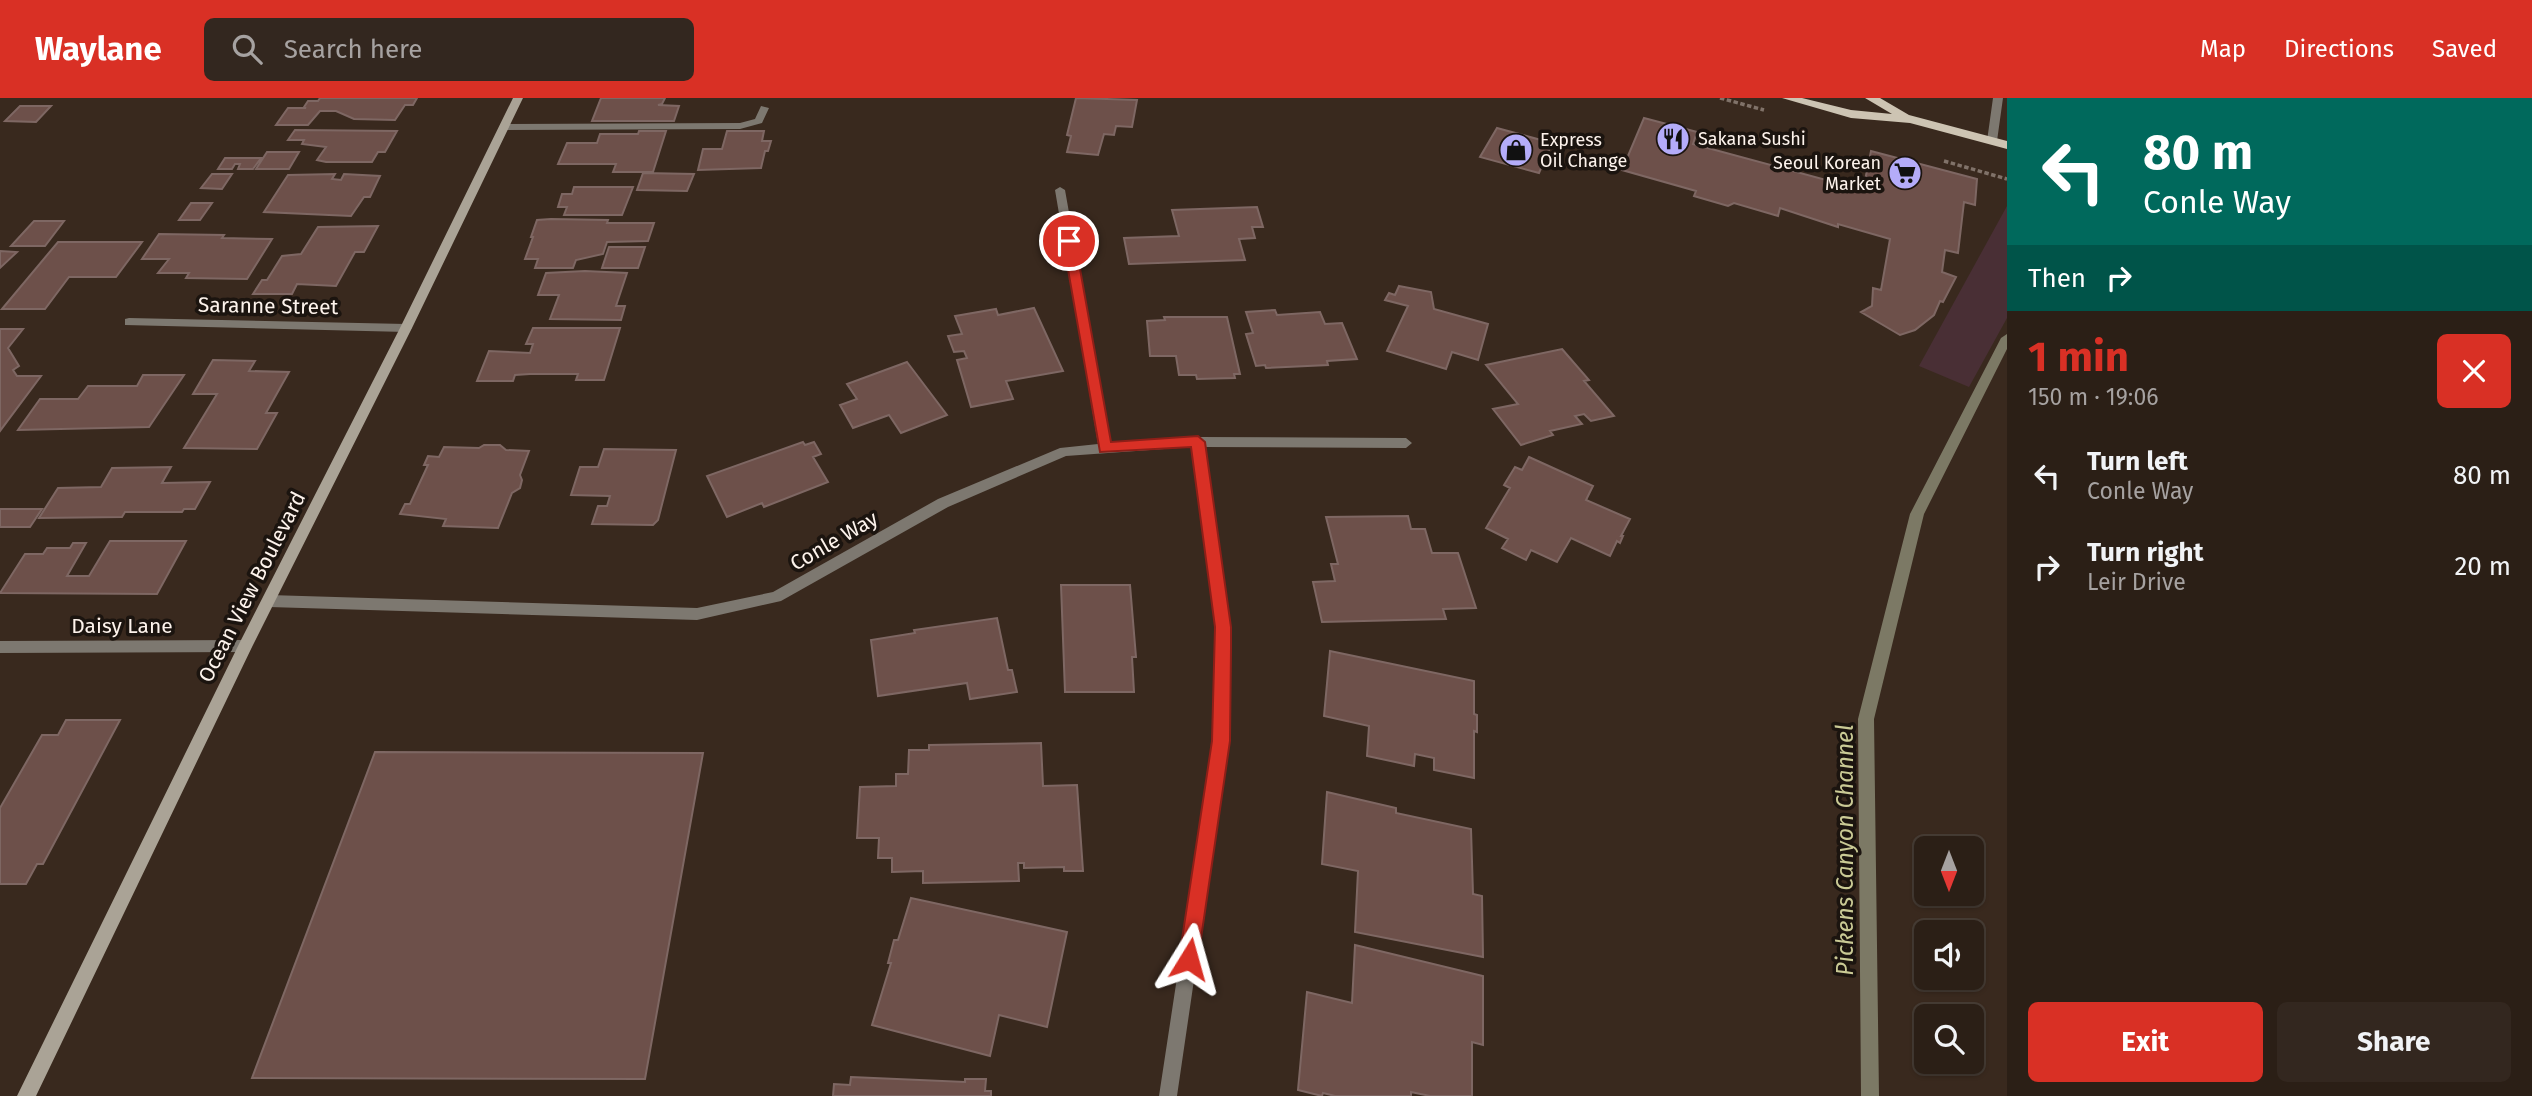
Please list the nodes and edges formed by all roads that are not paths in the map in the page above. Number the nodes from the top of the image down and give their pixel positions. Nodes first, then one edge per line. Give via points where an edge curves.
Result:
1 (518, 98) edge
2 (1788, 98) edge
3 (1871, 98) edge
4 (1998, 98) edge
5 (764, 108) dead end
6 (1910, 118) junction
7 (504, 127) junction
8 (1992, 141) junction
9 (2007, 145) edge
10 (1060, 190) dead end
11 (130, 322) dead end
12 (406, 328) junction
13 (1198, 442) junction
14 (1406, 443) dead end
15 (1105, 448) junction
16 (269, 601) junction
17 (245, 646) junction
18 (0, 647) edge
19 (26, 1096) edge
20 (1168, 1096) edge

1 - 7 street, Ocean View Boulevard
2 - 6 main road via 1851,114
3 - 6 main road
4 - 8 street
5 - 7 street via 759,121 740,127
6 - 8 main road
7 - 12 street, Ocean View Boulevard
8 - 9 main road
10 - 15 street
11 - 12 street, Saranne Street
12 - 16 street, Ocean View Boulevard
13 - 14 street, Conle Way
13 - 15 street, Conle Way
13 - 20 street via 1223,627 1221,741
15 - 16 street, Conle Way via 1065,451 943,503 776,597 697,614
16 - 17 street, Ocean View Boulevard
17 - 18 street, Daisy Lane
17 - 19 street, Ocean View Boulevard

